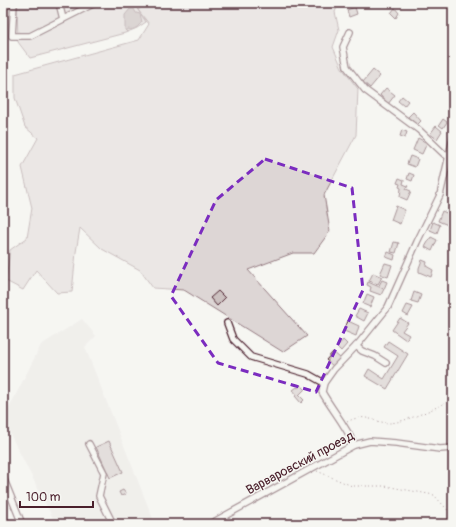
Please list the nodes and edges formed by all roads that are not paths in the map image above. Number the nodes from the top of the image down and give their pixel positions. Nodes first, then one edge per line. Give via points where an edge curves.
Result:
1 (14, 3) edge
2 (59, 3) edge
3 (94, 3) edge
4 (63, 19) junction
5 (350, 32) dead end
6 (453, 138) edge
7 (449, 157) junction
8 (227, 323) dead end
9 (356, 346) junction
10 (386, 363) dead end
11 (324, 382) junction
12 (89, 444) dead end
13 (354, 445) junction
14 (453, 448) edge
15 (3, 477) edge
16 (22, 524) edge
17 (113, 524) edge
18 (210, 524) edge

1 - 4 street via 12,36 30,36
2 - 4 street
3 - 4 street
5 - 7 street via 344,47 347,67 351,73 365,90 420,130
6 - 7 street
7 - 9 street via 440,196 388,307
8 - 11 street via 233,339 251,357 308,374
9 - 10 street
9 - 11 street
11 - 13 street via 322,392
12 - 17 street via 104,473 99,496
13 - 14 street, Варваровский проезд via 370,441 440,449
13 - 18 street, Варваровский проезд
15 - 16 street

